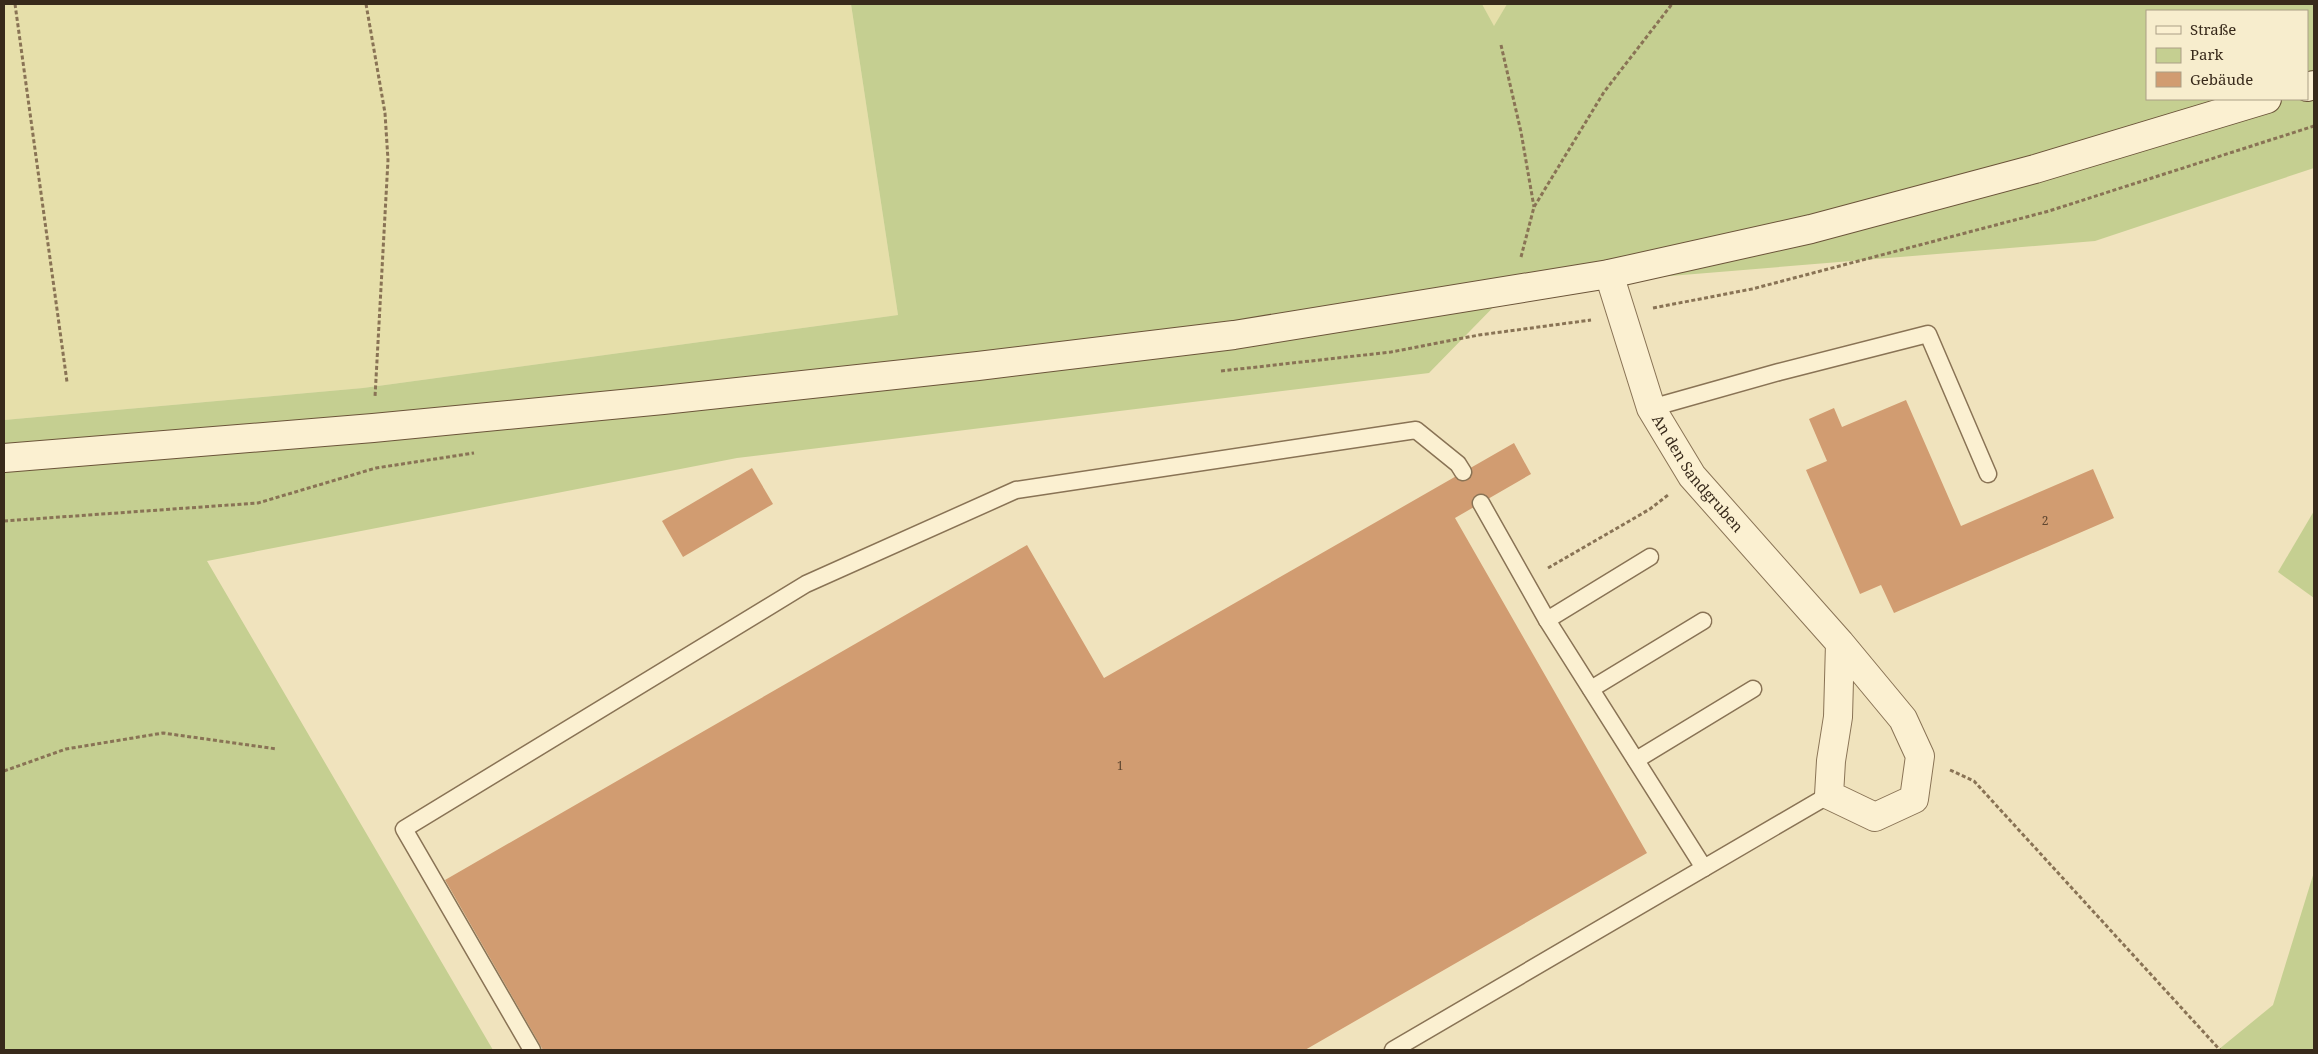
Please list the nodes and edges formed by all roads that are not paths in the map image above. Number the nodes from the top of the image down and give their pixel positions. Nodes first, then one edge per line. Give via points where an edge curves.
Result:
1 (2264, 100) edge
2 (1609, 274) junction
3 (1651, 408) junction
4 (4, 458) edge
5 (1463, 472) dead end
6 (1988, 474) dead end
7 (1481, 503) dead end
8 (1650, 557) dead end
9 (1546, 620) junction
10 (1703, 621) dead end
11 (1840, 643) junction
12 (1591, 689) junction
13 (1753, 689) dead end
14 (1636, 760) junction
15 (1830, 795) junction
16 (1704, 868) junction
17 (532, 1050) edge
18 (1392, 1050) edge

1 - 2 main road via 2035,169 1811,229
2 - 3 main road, An den Sandgruben
2 - 4 main road via 1234,336 939,370 373,428
3 - 6 lane via 1928,334
3 - 11 main road, An den Sandgruben via 1692,476
5 - 17 lane via 1458,464 1416,430 1016,490 806,584 404,829
7 - 9 lane
8 - 9 lane
9 - 12 lane
10 - 12 lane
11 - 15 main road via 1838,717
11 - 15 main road, An den Sandgruben via 1903,718 1920,756 1914,799 1875,817
12 - 14 lane
13 - 14 lane
14 - 16 lane
15 - 16 lane
16 - 18 lane

